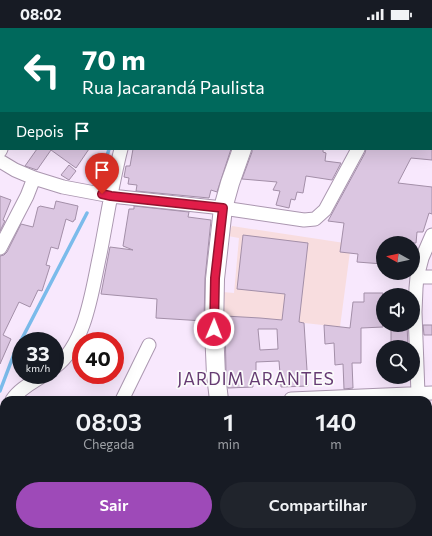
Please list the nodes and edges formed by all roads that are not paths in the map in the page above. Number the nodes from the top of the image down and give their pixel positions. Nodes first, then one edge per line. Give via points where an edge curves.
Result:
1 (121, 150) edge
2 (242, 150) edge
3 (357, 150) edge
4 (0, 161) edge
5 (34, 178) junction
6 (107, 195) junction
7 (223, 208) junction
8 (432, 235) edge
9 (0, 248) edge
10 (420, 265) edge
11 (420, 276) edge
12 (432, 277) edge
13 (417, 280) edge
14 (149, 345) dead end
15 (64, 359) edge
16 (29, 384) edge
17 (432, 393) edge
18 (418, 394) junction
19 (14, 396) edge
20 (124, 396) edge
21 (219, 396) edge
22 (367, 396) edge

1 - 6 street
2 - 7 street
3 - 7 street via 325,210 315,219 304,220
4 - 5 street
5 - 6 street via 63,187
5 - 9 street
6 - 7 street
6 - 15 street via 88,311 78,338
7 - 21 street via 215,278 214,329
8 - 10 street
11 - 12 street
13 - 18 street via 415,312
14 - 20 street
16 - 19 street
17 - 18 street
18 - 22 street

